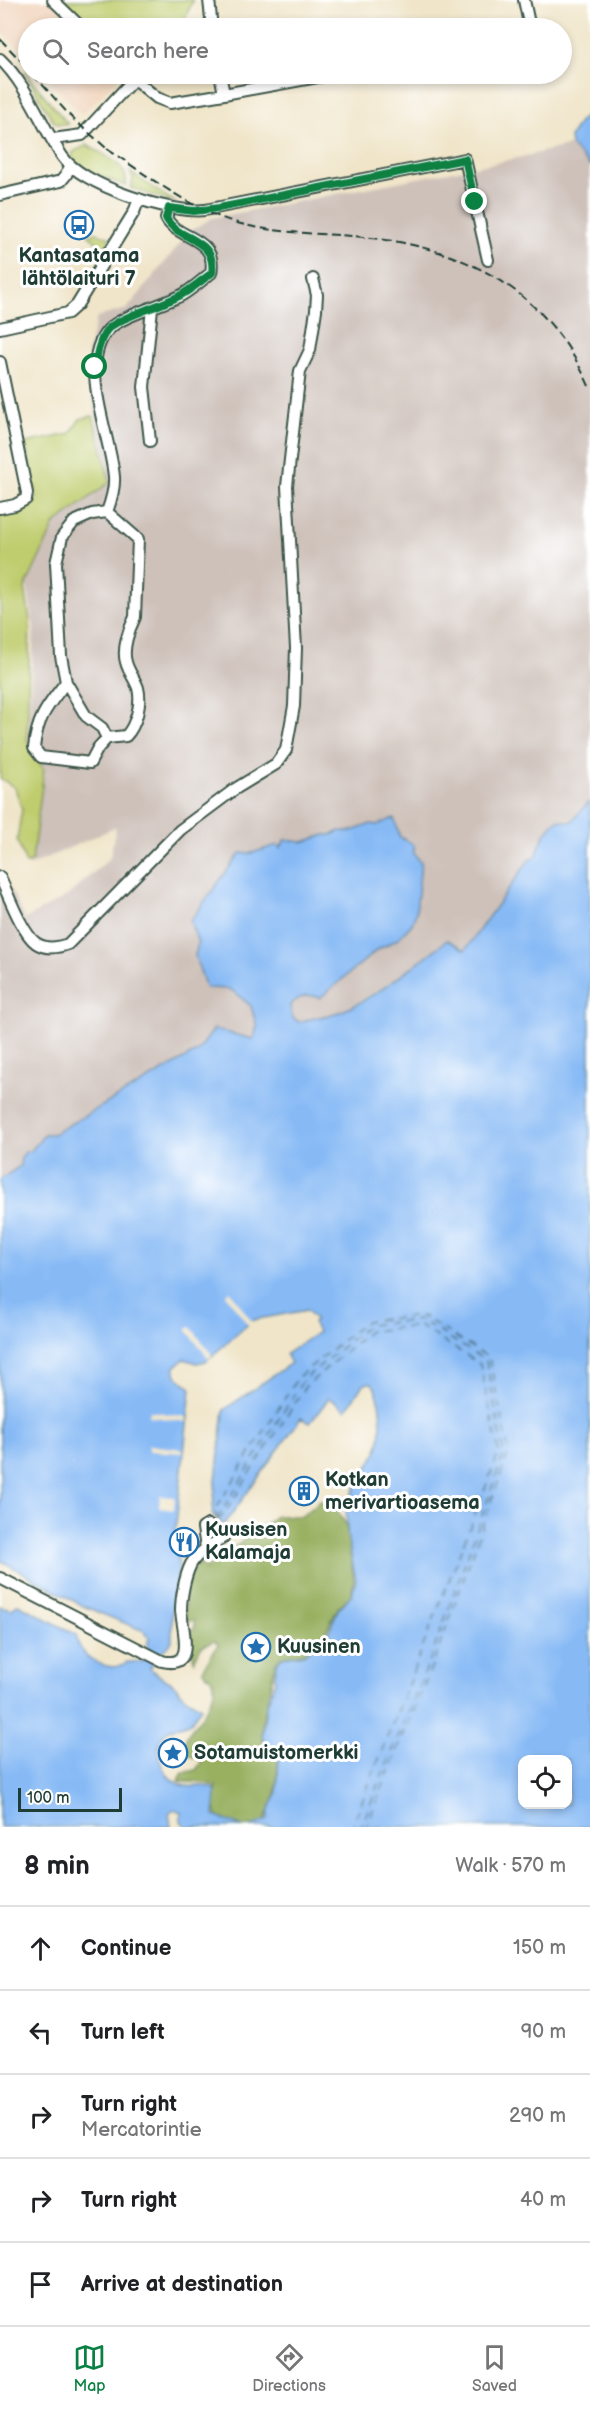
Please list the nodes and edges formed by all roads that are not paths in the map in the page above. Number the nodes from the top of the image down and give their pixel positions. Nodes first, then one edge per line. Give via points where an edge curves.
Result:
1 (54, 0) edge
2 (209, 0) edge
3 (524, 0) edge
4 (72, 18) edge
5 (211, 18) edge
6 (528, 18) edge
7 (0, 59) edge
8 (18, 82) edge
9 (20, 84) edge
10 (124, 84) edge
11 (140, 84) edge
12 (222, 84) edge
13 (279, 84) edge
14 (224, 94) junction
15 (53, 139) junction
16 (69, 166) junction
17 (0, 195) edge
18 (139, 199) junction
19 (169, 208) junction
20 (488, 260) dead end
21 (313, 279) dead end
22 (152, 308) junction
23 (0, 328) edge
24 (0, 362) edge
25 (150, 441) dead end
26 (0, 508) edge
27 (107, 512) junction
28 (66, 682) junction
29 (107, 738) junction
30 (0, 878) edge
31 (206, 1548) dead end
32 (0, 1578) edge

1 - 4 street
2 - 5 street
3 - 6 street
7 - 8 street
9 - 15 street
10 - 15 street via 82,135
11 - 14 street via 170,103
12 - 14 street
13 - 14 street
15 - 16 street
16 - 17 street via 61,181
16 - 18 street
18 - 19 street
18 - 23 street via 77,305 68,313
19 - 20 street via 219,208 465,159
19 - 22 street via 168,224 210,253 212,273 183,294
21 - 30 street via 317,295 314,320 310,350 300,371 287,486 296,648 294,706 286,750 276,764 180,830 68,944 55,948 35,942
22 - 25 street via 144,387
22 - 27 street via 118,321 98,348 97,393 114,477
24 - 26 street via 27,493 26,499
27 - 28 street via 74,522 62,537 56,563
27 - 29 street via 138,539 135,617 129,628 125,661 138,690 139,703 135,727 126,736
28 - 29 street via 86,716 102,728
28 - 29 street via 36,729 34,748 41,757 86,764
31 - 32 street via 188,1572 181,1609 184,1652 173,1663 162,1661

